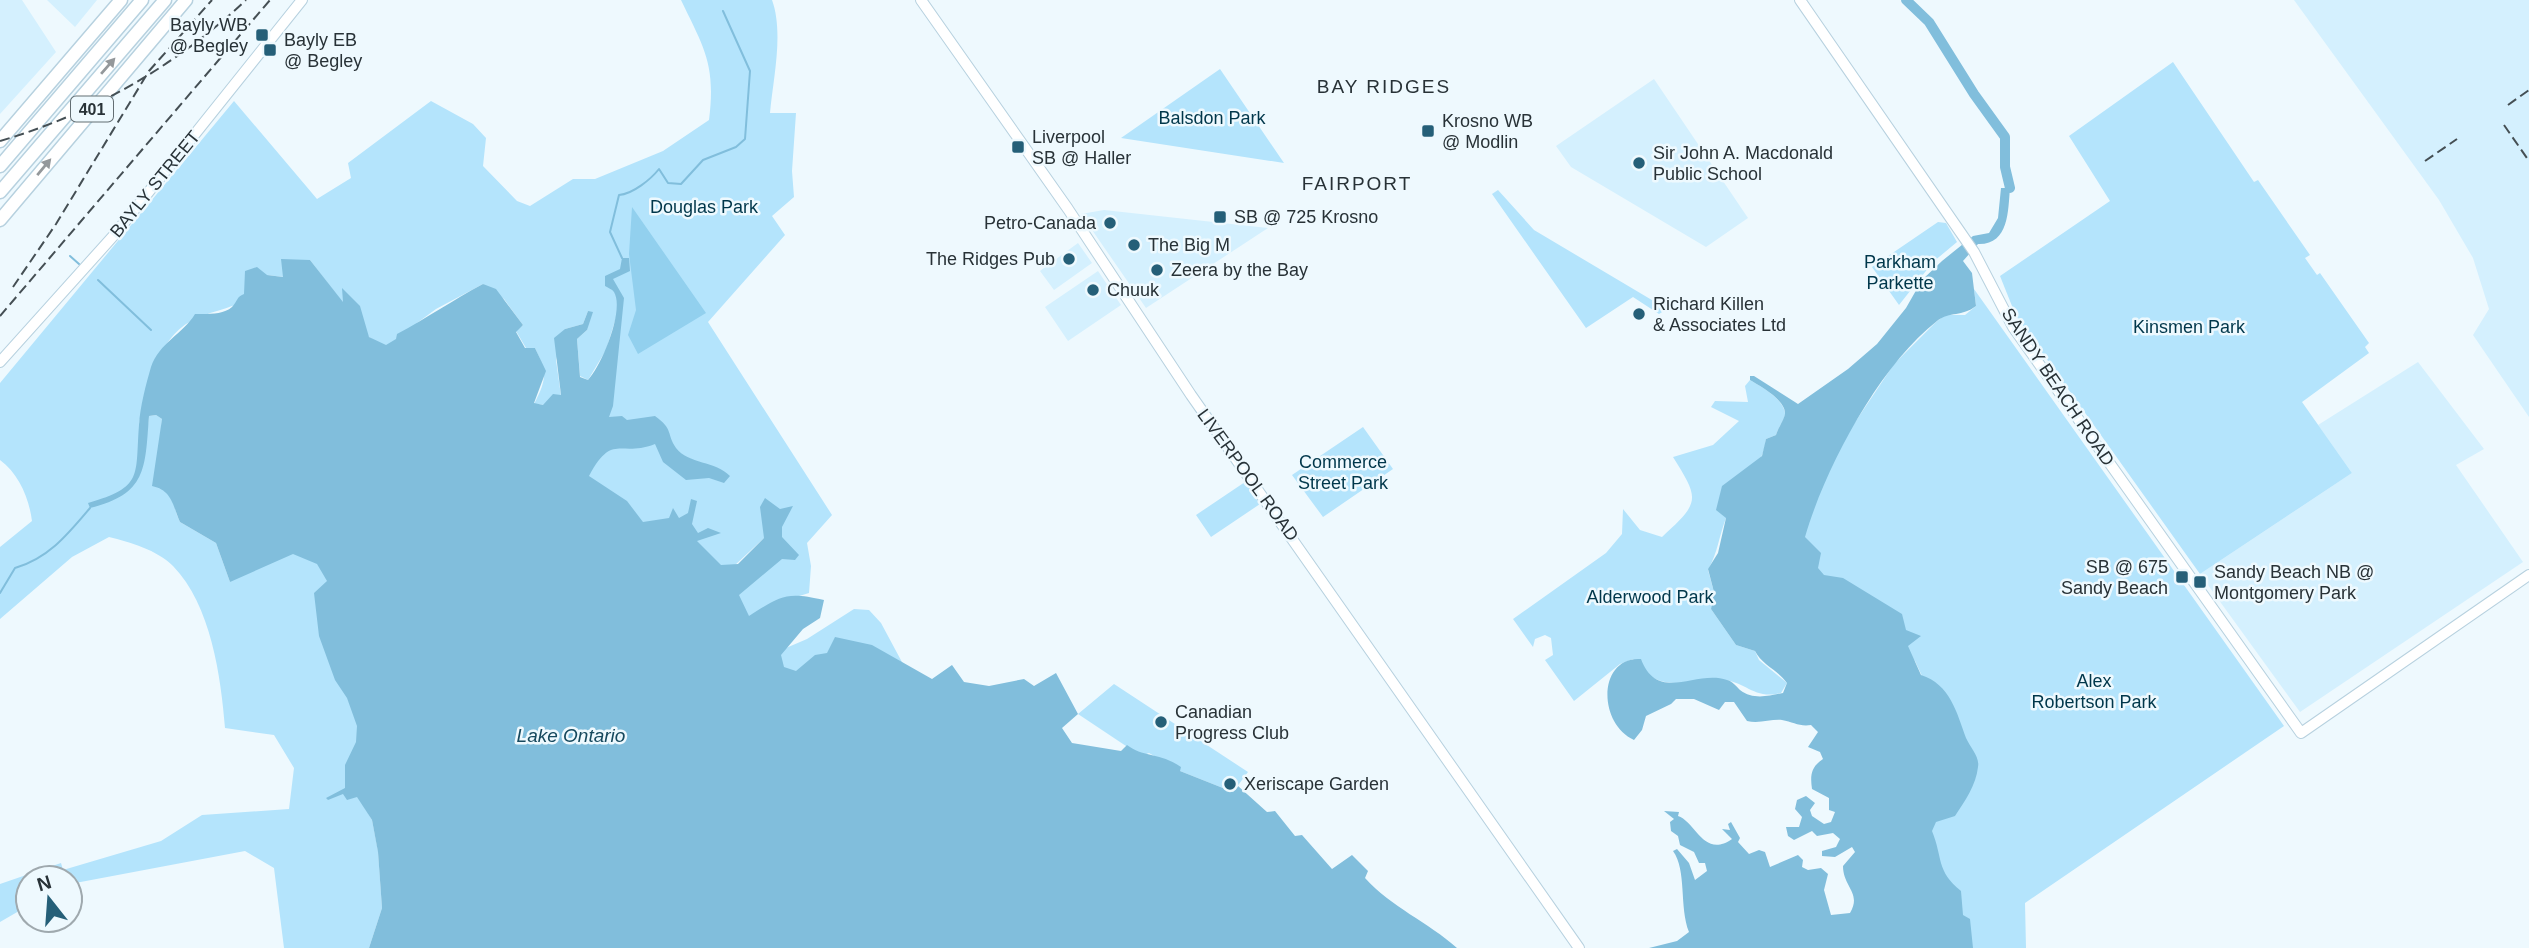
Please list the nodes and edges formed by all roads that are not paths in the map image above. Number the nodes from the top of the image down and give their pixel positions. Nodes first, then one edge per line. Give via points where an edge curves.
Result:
1 (121, 0) edge
2 (142, 0) edge
3 (165, 0) edge
4 (186, 0) edge
5 (302, 0) edge
6 (921, 0) edge
7 (1800, 0) edge
8 (0, 141) edge
9 (0, 166) edge
10 (0, 192) edge
11 (0, 220) edge
12 (0, 362) edge
13 (2529, 575) edge
14 (1579, 948) edge

1 - 8 highway, 401
2 - 9 highway, 401
10 -> 3 highway, 401
11 -> 4 highway, 401
5 - 12 street, BAYLY STREET via 123,223
6 - 14 street, LIVERPOOL ROAD
7 - 13 street, SANDY BEACH ROAD via 1974,252 2013,327 2301,733

